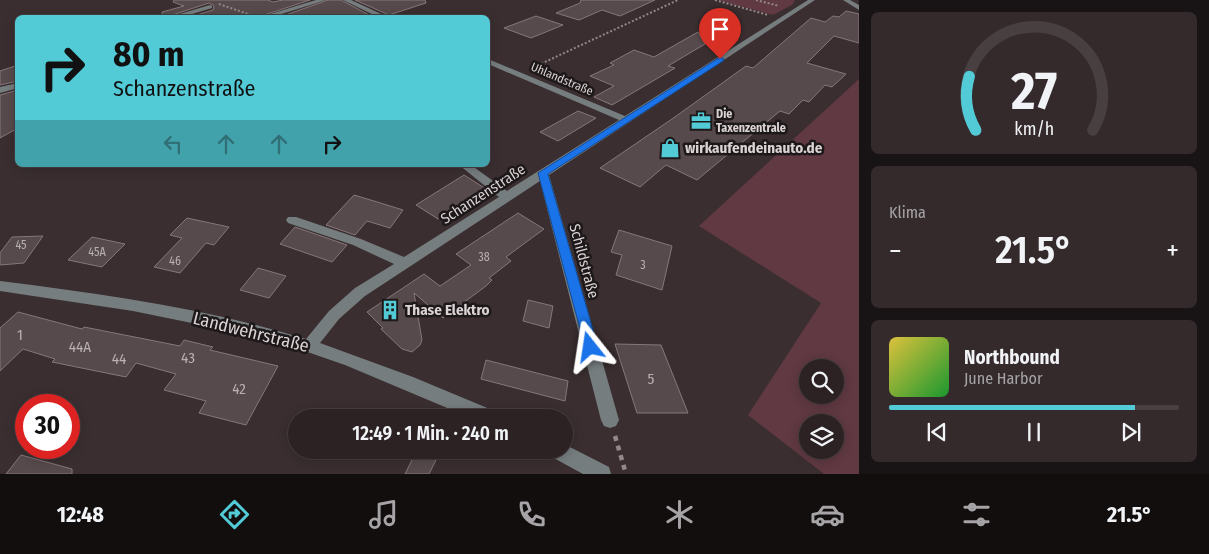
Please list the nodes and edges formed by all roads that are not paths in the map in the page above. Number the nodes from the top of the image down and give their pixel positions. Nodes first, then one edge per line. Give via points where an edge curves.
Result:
1 (323, 0) edge
2 (346, 0) edge
3 (812, 0) edge
4 (846, 0) edge
5 (210, 6) dead end
6 (859, 8) edge
7 (179, 15) edge
8 (270, 15) edge
9 (379, 15) edge
10 (490, 62) edge
11 (15, 86) edge
12 (0, 90) edge
13 (626, 120) junction
14 (467, 167) edge
15 (543, 173) junction
16 (507, 197) junction
17 (292, 220) dead end
18 (405, 263) junction
19 (0, 286) edge
20 (309, 346) junction
21 (471, 409) edge
22 (610, 420) road end
23 (573, 459) edge
24 (602, 474) edge

1 - 8 street
2 - 9 street
3 - 13 street, Schanzenstraße
4 - 6 street
5 - 7 street
10 - 13 street, Uhlandstraße
11 - 12 street
13 - 15 street, Schanzenstraße
14 - 16 street
15 - 16 street, Schanzenstraße
15 - 22 street, Schildstraße
16 - 18 street, Schanzenstraße
17 - 18 street via 365,245
18 - 20 street, Schanzenstraße via 360,292 334,315
19 - 20 street, Landwehrstraße via 137,305
20 - 21 street, Landwehrstraße via 401,378
23 - 24 street

